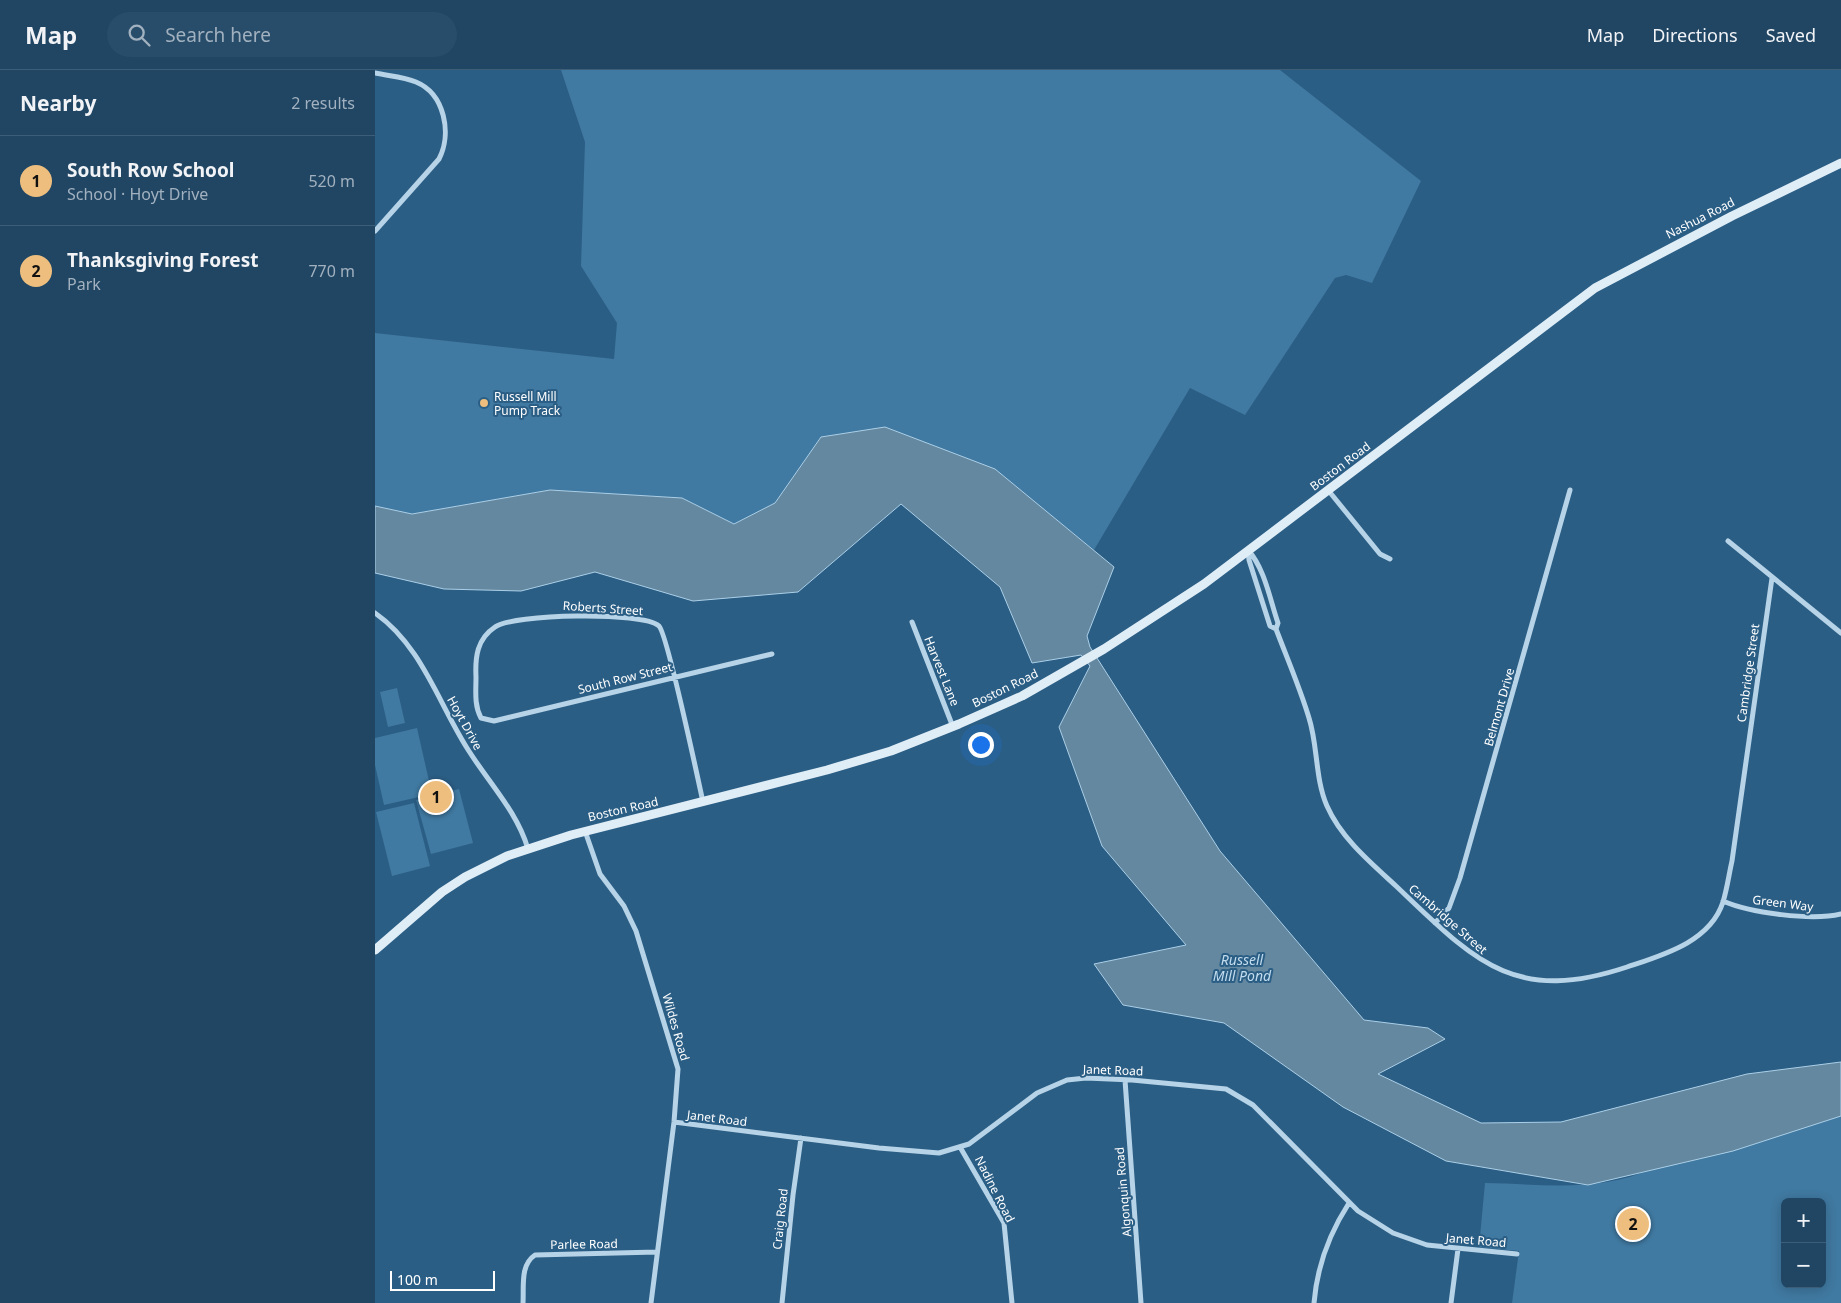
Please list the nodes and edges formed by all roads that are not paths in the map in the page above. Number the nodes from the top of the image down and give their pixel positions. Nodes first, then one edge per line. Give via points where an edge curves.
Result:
1 (375, 73) edge
2 (1841, 162) edge
3 (375, 231) edge
4 (1575, 302) joint
5 (1328, 490) junction
6 (1570, 490) dead end
7 (1729, 541) dead end
8 (1248, 550) junction
9 (1390, 560) dead end
10 (1772, 578) junction
11 (375, 613) edge
12 (912, 622) dead end
13 (1276, 629) junction
14 (1841, 633) edge
15 (772, 654) dead end
16 (673, 676) junction
17 (483, 718) joint
18 (953, 727) junction
19 (703, 802) junction
20 (585, 831) junction
21 (528, 849) junction
22 (1723, 900) junction
23 (1841, 914) edge
24 (1435, 924) junction
25 (375, 950) edge
26 (1125, 1080) junction
27 (673, 1122) junction
28 (801, 1138) junction
29 (960, 1146) junction
30 (1349, 1203) junction
31 (1458, 1249) junction
32 (657, 1252) junction
33 (1517, 1254) dead end
34 (523, 1303) edge
35 (651, 1303) edge
36 (783, 1303) edge
37 (1011, 1303) edge
38 (1141, 1303) edge
39 (1314, 1303) edge
40 (1451, 1303) edge

1 - 3 street via 411,80 424,87 442,112 446,135 436,164
2 - 4 main road, Nashua Road via 1651,257
4 - 5 main road, Boston Road
5 - 8 main road, Boston Road
5 - 9 street via 1380,554
6 - 24 street, Belmont Drive via 1460,878 1449,908
7 - 10 street
8 - 13 street, Cambridge Street via 1270,626
8 - 13 street, Cambridge Street via 1256,558 1264,579 1278,623
8 - 18 main road, Boston Road via 1149,621 1095,654 1022,696
10 - 14 street
10 - 22 street, Cambridge Street via 1732,861
11 - 21 street, Hoyt Drive via 388,622 412,651 463,742 515,815
12 - 18 street, Harvest Lane
13 - 24 street, Cambridge Street via 1309,719 1327,807 1342,831
15 - 16 street, South Row Street
16 - 17 street, South Row Street via 494,721
16 - 17 street, Roberts Street via 663,635 659,626 652,622 556,615 497,625 487,632 478,646 475,659 477,709
16 - 19 street, Roberts Street
18 - 19 main road, Boston Road via 873,756
19 - 20 main road, Boston Road
20 - 21 main road, Boston Road
20 - 27 street, Wildes Road via 599,874 624,906 636,932 671,1043 677,1069
21 - 25 main road, Boston Road via 465,877 418,911
22 - 23 street, Green Way via 1737,907 1805,916 1827,918
22 - 24 street, Cambridge Street via 1708,926 1689,942 1662,955 1581,980 1532,980 1507,973 1482,962
26 - 29 street, Janet Road via 1067,1080 1037,1093 969,1144
26 - 30 street, Janet Road via 1226,1089 1253,1105
26 - 38 street, Algonquin Road
27 - 28 street, Janet Road
27 - 32 street, Wildes Road
28 - 29 street, Janet Road via 911,1152 939,1153
28 - 36 street, Craig Road
29 - 37 street, Nadine Road via 1004,1223
30 - 31 street, Janet Road via 1393,1233 1427,1245
30 - 39 street via 1323,1253
31 - 33 street, Janet Road
31 - 40 street
32 - 34 street, Parlee Road via 535,1255 525,1268
32 - 35 street, Wildes Road

